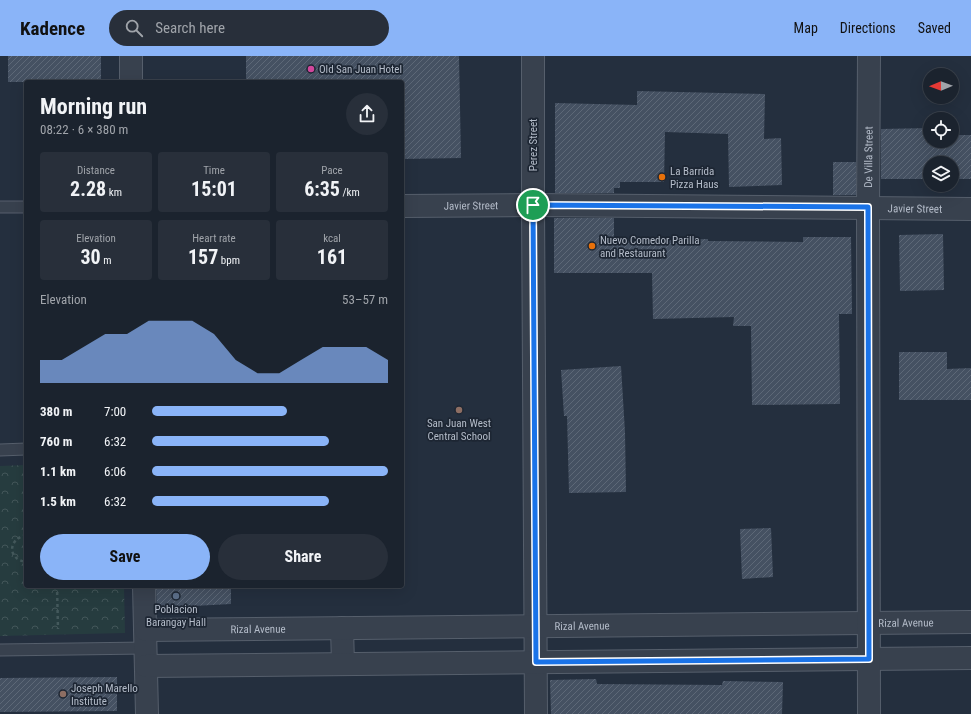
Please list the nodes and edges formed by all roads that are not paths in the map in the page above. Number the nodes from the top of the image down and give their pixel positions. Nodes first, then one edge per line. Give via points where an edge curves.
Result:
1 (131, 56) edge
2 (533, 56) edge
3 (869, 56) edge
4 (131, 80) edge
5 (533, 205) junction
6 (404, 206) edge
7 (0, 207) edge
8 (24, 207) edge
9 (868, 207) junction
10 (971, 209) edge
11 (24, 449) edge
12 (0, 450) edge
13 (144, 588) edge
14 (971, 622) edge
15 (868, 623) junction
16 (535, 626) junction
17 (342, 628) junction
18 (146, 648) junction
19 (0, 650) edge
20 (971, 658) edge
21 (869, 659) junction
22 (536, 662) junction
23 (343, 664) junction
24 (147, 714) edge
25 (536, 714) edge
26 (869, 714) edge

1 - 4 street
2 - 5 street, Perez Street
3 - 9 street, De Villa Street
5 - 6 street, Javier Street
5 - 9 street, Javier Street
5 - 16 street, Perez Street
7 - 8 lane
9 - 10 street, Javier Street
9 - 15 street, De Villa Street
11 - 12 lane
13 - 18 street
14 - 15 street, Rizal Avenue
15 - 16 street, Rizal Avenue
15 - 21 street, De Villa Street
16 - 17 street, Rizal Avenue
16 - 22 street, Perez Street
17 - 18 street, Rizal Avenue
17 - 23 street
18 - 19 lane
18 - 23 street
18 - 24 street
20 - 21 street
21 - 22 street
21 - 26 street, De Villa Street
22 - 23 street
22 - 25 street, Perez Street

